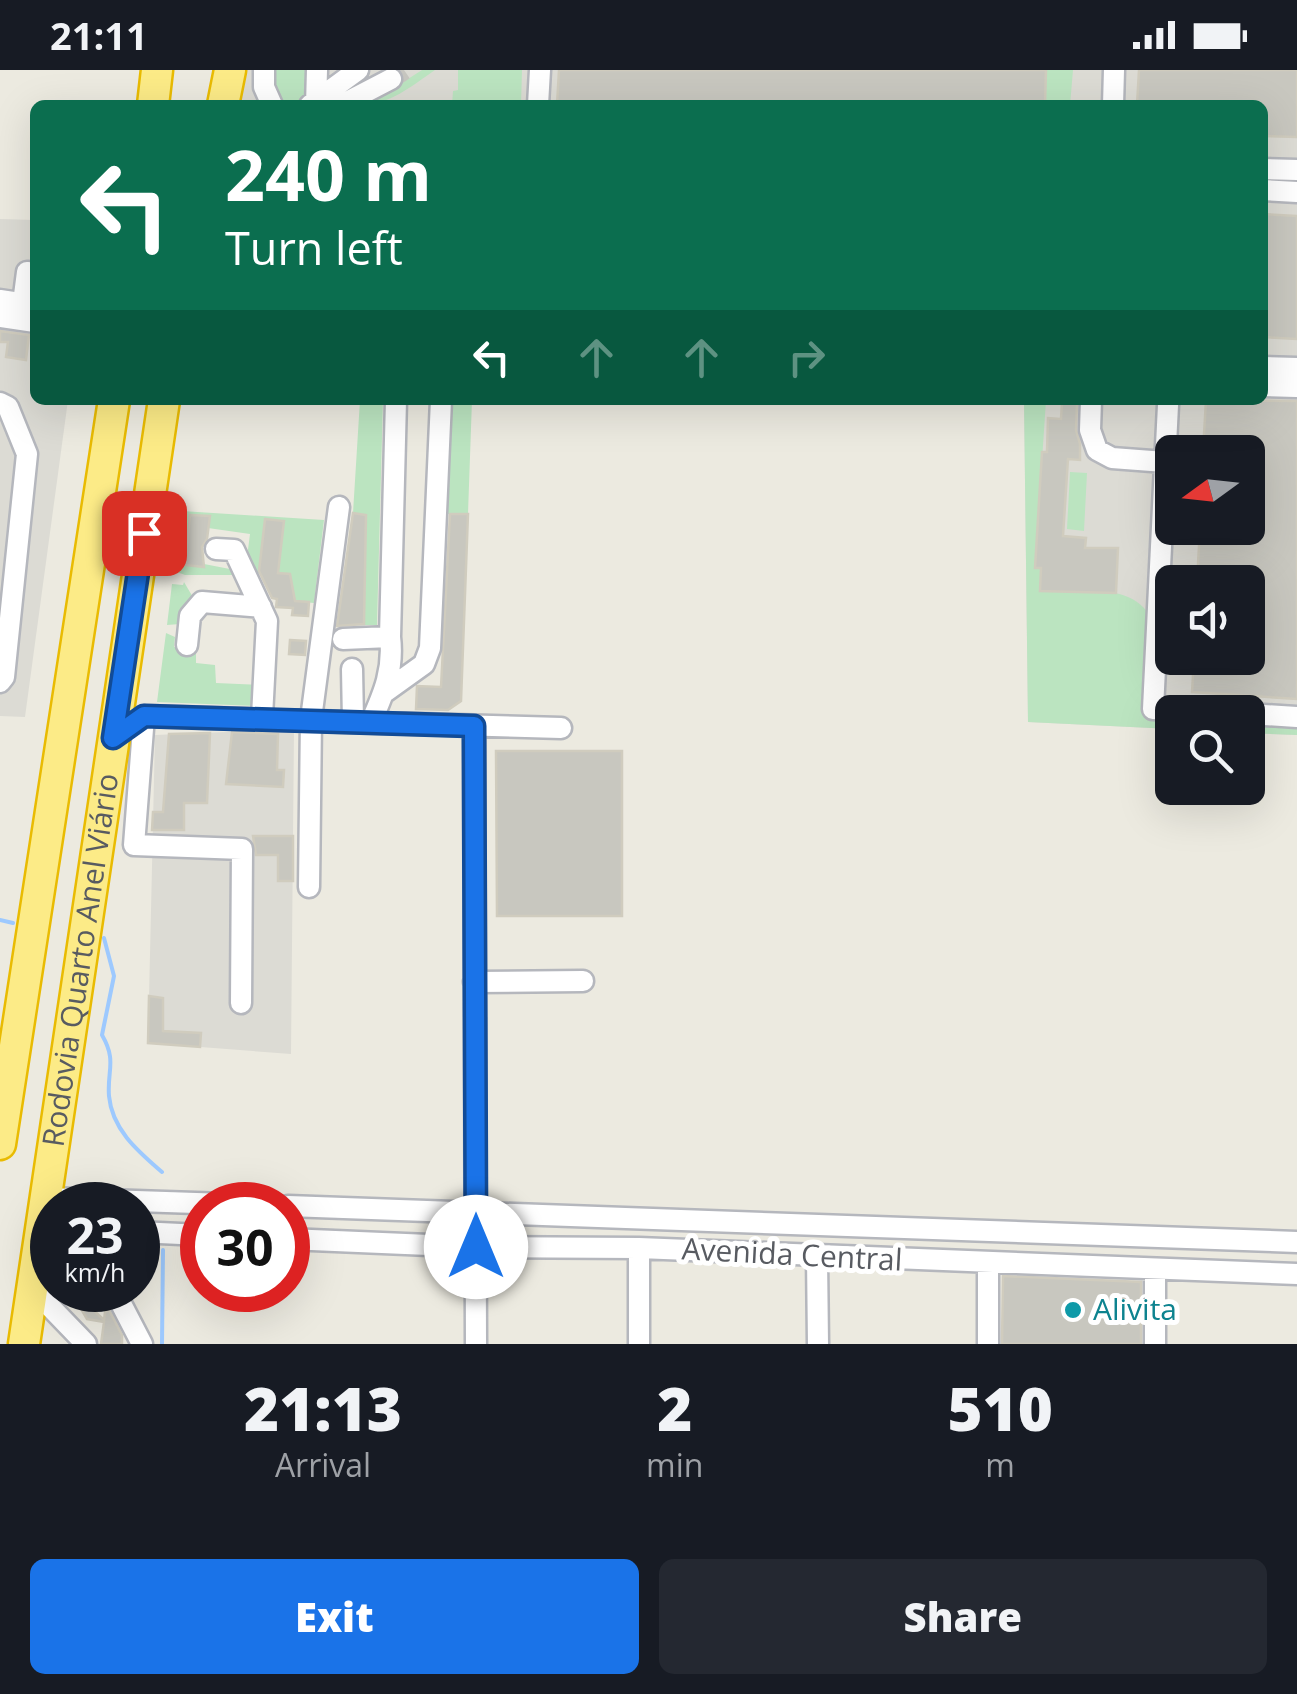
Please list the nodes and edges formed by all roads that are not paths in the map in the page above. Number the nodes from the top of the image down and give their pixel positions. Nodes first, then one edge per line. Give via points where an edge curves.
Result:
1 (230, 70) edge
2 (316, 70) edge
3 (540, 70) edge
4 (1114, 70) edge
5 (1126, 70) edge
6 (390, 79) dead end
7 (349, 84) edge
8 (224, 100) edge
9 (314, 100) edge
10 (321, 100) edge
11 (538, 100) edge
12 (1112, 100) edge
13 (1125, 100) edge
14 (1268, 169) edge
15 (1297, 170) edge
16 (1268, 190) edge
17 (1297, 192) edge
18 (30, 272) edge
19 (0, 300) edge
20 (29, 304) edge
21 (0, 317) edge
22 (30, 321) edge
23 (1268, 366) edge
24 (1297, 368) edge
25 (1268, 386) edge
26 (1297, 388) edge
27 (0, 404) edge
28 (113, 405) edge
29 (163, 405) edge
30 (396, 405) edge
31 (441, 405) edge
32 (1091, 405) edge
33 (1168, 405) dead end
34 (1166, 435) edge
35 (1155, 461) edge
36 (339, 508) dead end
37 (10, 527) edge
38 (1161, 545) edge
39 (216, 548) dead end
40 (260, 606) junction
41 (166, 630) dead end
42 (390, 637) junction
43 (343, 639) dead end
44 (352, 669) dead end
45 (0, 682) edge
46 (385, 692) junction
47 (1155, 708) edge
48 (1265, 715) edge
49 (144, 716) junction
50 (1297, 716) edge
51 (262, 718) junction
52 (310, 719) junction
53 (362, 721) junction
54 (474, 726) junction
55 (560, 728) dead end
56 (113, 738) junction
57 (100, 845) junction
58 (134, 845) junction
59 (48, 850) junction
60 (309, 887) dead end
61 (474, 982) junction
62 (583, 982) dead end
63 (241, 1003) dead end
64 (0, 1144) edge
65 (48, 1182) edge
66 (310, 1207) edge
67 (476, 1212) junction
68 (310, 1240) edge
69 (1297, 1242) edge
70 (476, 1247) junction
71 (639, 1248) junction
72 (817, 1256) junction
73 (988, 1264) junction
74 (1155, 1270) junction
75 (1297, 1274) edge
76 (37, 1312) edge
77 (58, 1312) edge
78 (58, 1312) edge
79 (118, 1312) edge
80 (59, 1315) junction
81 (24, 1344) edge
82 (86, 1344) edge
83 (142, 1344) edge
84 (476, 1344) edge
85 (639, 1344) edge
86 (818, 1344) edge
87 (988, 1344) edge
88 (1155, 1344) edge

1 - 8 highway
2 - 9 street
3 - 11 street
4 - 12 street
5 - 13 street
6 - 7 street
7 - 10 street
14 - 15 street
16 - 17 street
18 - 20 street
19 - 20 street
21 - 22 street
23 - 24 street
25 - 26 street
27 - 37 street via 8,407 27,454
28 - 59 highway, Rodovia Quarto Anel Viário
29 - 56 highway, Rodovia Quarto Anel Viário
30 - 42 street
31 - 46 street via 430,648 424,664
32 - 35 street via 1097,450
33 - 34 street
36 - 52 street
37 - 45 street
38 - 47 street
39 - 40 street via 234,550
40 - 41 street via 202,602 190,616 188,638
40 - 51 street via 267,621
42 - 43 street
42 - 46 street
44 - 53 street
46 - 53 street
48 - 50 street
49 - 51 street
49 - 56 street
49 - 58 street
51 - 52 street
52 - 53 street
52 - 60 street
53 - 54 street
54 - 55 street
54 - 61 street
56 - 57 highway, Rodovia Quarto Anel Viário
57 - 58 street
57 - 59 highway
57 - 65 highway, Rodovia Quarto Anel Viário
58 - 63 street via 242,849
59 - 64 highway, Rodovia Quarto Anel Viário
61 - 62 street
61 - 67 street
66 - 67 street, Avenida Central
67 - 69 street, Avenida Central
67 - 70 street
68 - 70 street, Avenida Central
70 - 71 street, Avenida Central
70 - 84 street
71 - 72 street, Avenida Central
71 - 85 street
72 - 73 street, Avenida Central
72 - 86 street
73 - 74 street, Avenida Central
73 - 87 street
74 - 75 street, Avenida Central
74 - 88 street
76 - 81 highway, Rodovia Quarto Anel Viário
77 - 80 street
78 - 80 street
79 - 83 street
80 - 82 street

